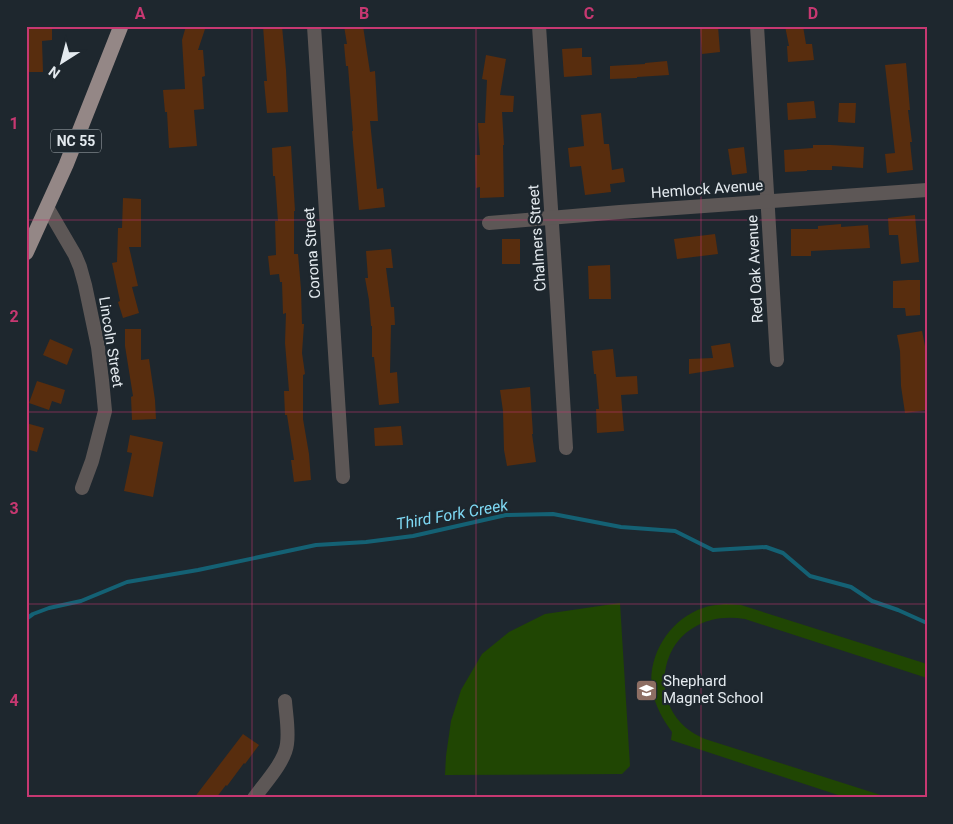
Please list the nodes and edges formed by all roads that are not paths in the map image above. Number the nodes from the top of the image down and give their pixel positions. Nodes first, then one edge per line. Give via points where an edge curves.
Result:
1 (120, 26) edge
2 (314, 26) edge
3 (539, 26) edge
4 (757, 26) edge
5 (927, 190) edge
6 (767, 202) junction
7 (48, 207) junction
8 (552, 218) junction
9 (489, 223) dead end
10 (26, 254) edge
11 (777, 360) dead end
12 (566, 448) dead end
13 (343, 477) dead end
14 (82, 488) dead end
15 (285, 701) dead end
16 (254, 798) edge

1 - 7 main road, NC 55
2 - 13 street, Corona Street
3 - 8 street, Chalmers Street
4 - 6 street, Red Oak Avenue
5 - 6 street, Hemlock Avenue
6 - 8 street, Hemlock Avenue
6 - 11 street, Red Oak Avenue
7 - 10 main road, NC 55
7 - 14 street, Lincoln Street via 80,267 102,380 104,416
8 - 9 street, Hemlock Avenue
8 - 12 street, Chalmers Street
15 - 16 street via 287,746

